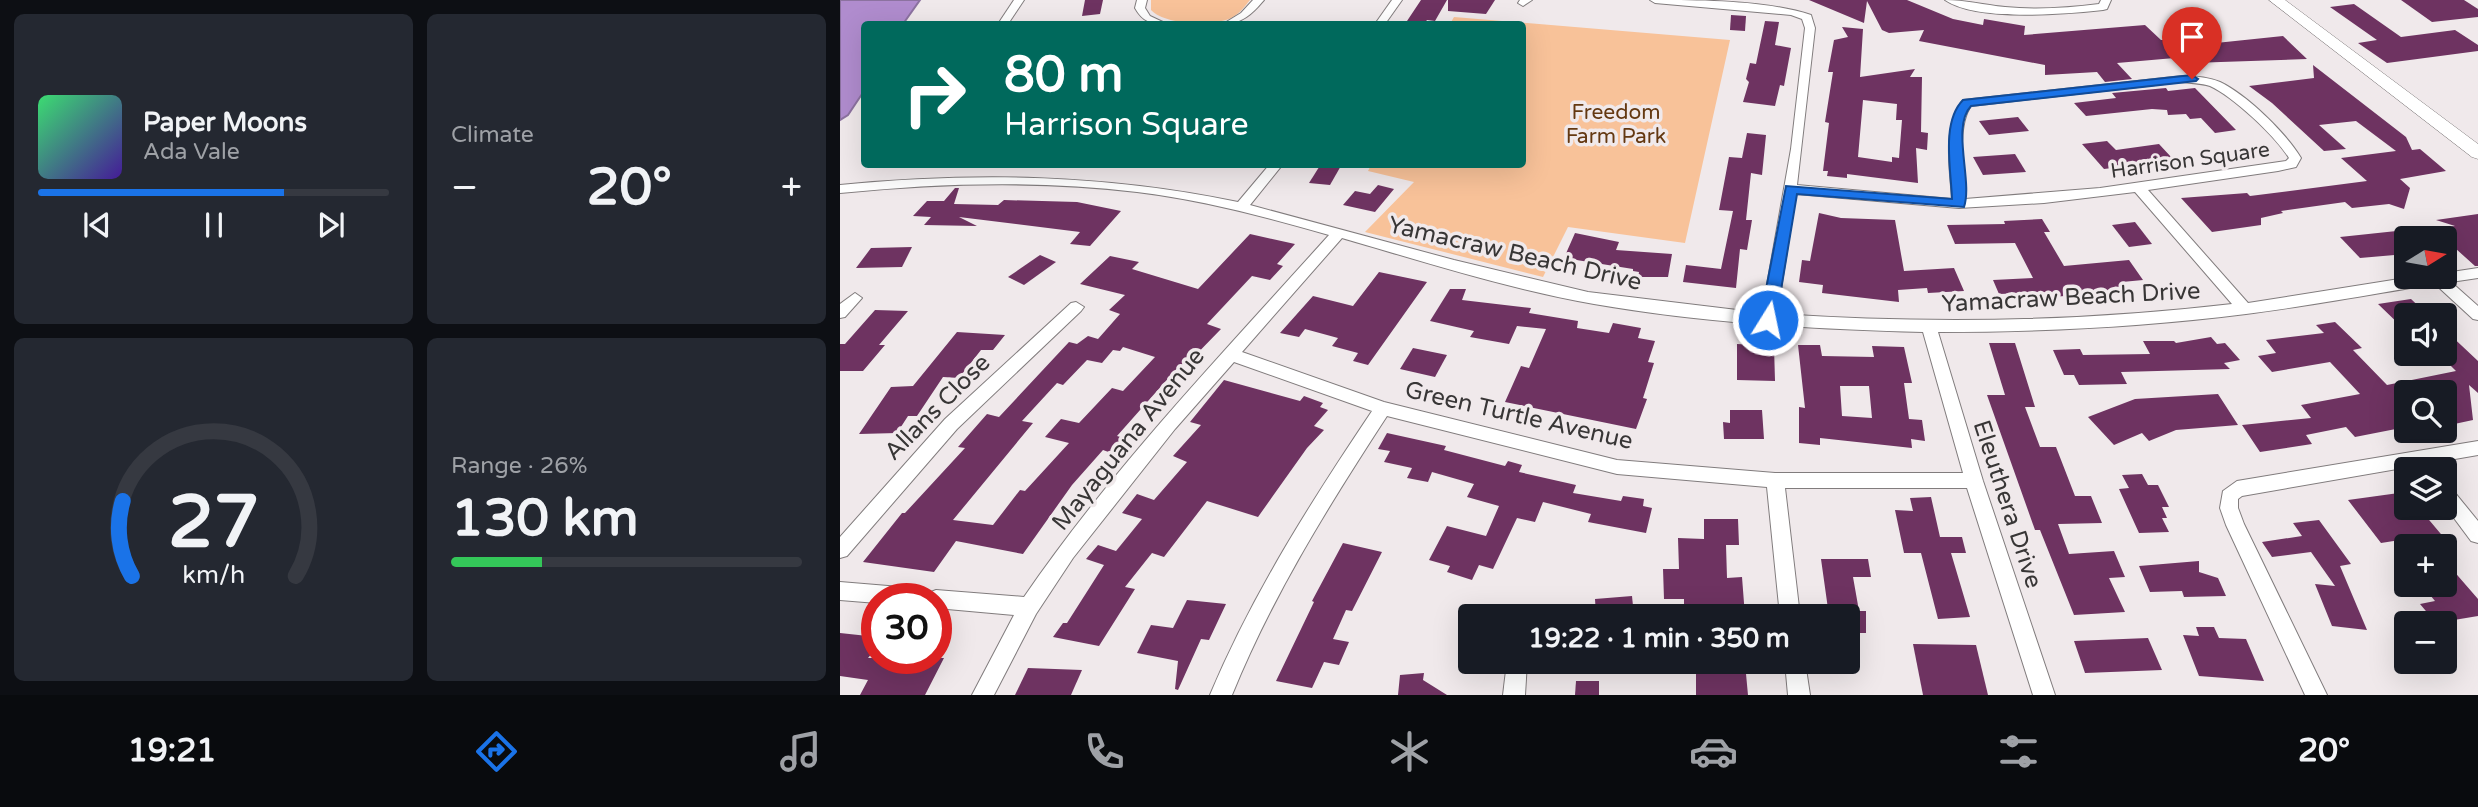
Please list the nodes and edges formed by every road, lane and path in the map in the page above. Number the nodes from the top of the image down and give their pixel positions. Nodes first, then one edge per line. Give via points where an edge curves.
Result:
1 (1019, 0) edge
2 (1142, 0) edge
3 (1259, 0) edge
4 (1397, 0) edge
5 (1655, 0) edge
6 (1950, 0) edge
7 (2106, 0) edge
8 (2276, 0) edge
9 (1711, 2) edge
10 (1005, 21) edge
11 (1154, 21) edge
12 (1234, 21) edge
13 (1382, 21) edge
14 (2478, 153) edge
15 (1274, 168) edge
16 (2139, 188) junction
17 (840, 189) edge
18 (1791, 189) junction
19 (1959, 204) junction
20 (1241, 207) junction
21 (1338, 234) junction
22 (2478, 272) edge
23 (2457, 275) edge
24 (2394, 285) edge
25 (2450, 289) edge
26 (855, 298) dead end
27 (1076, 307) dead end
28 (2245, 309) junction
29 (840, 313) edge
30 (2478, 315) edge
31 (1768, 320) junction
32 (1929, 327) junction
33 (1229, 354) junction
34 (1382, 408) junction
35 (2478, 448) edge
36 (2446, 457) edge
37 (2394, 468) edge
38 (1775, 480) junction
39 (1974, 481) junction
40 (2457, 508) edge
41 (2478, 535) edge
42 (840, 550) edge
43 (840, 592) edge
44 (861, 594) edge
45 (952, 601) edge
46 (1789, 604) edge
47 (1029, 607) junction
48 (1516, 674) edge
49 (1796, 674) edge
50 (983, 695) edge
51 (1221, 695) edge
52 (1514, 695) edge
53 (1799, 695) edge
54 (2044, 695) edge
55 (2316, 695) edge

1 - 10 street
2 - 11 street via 1140,8
3 - 12 street
4 - 13 street
5 - 9 street
6 - 7 street via 2023,11 2103,7
8 - 14 main road
9 - 18 street via 1807,17 1810,28
15 - 20 street
16 - 19 street, Harrison Square
16 - 19 street, Harrison Square via 2269,169 2291,164 2295,158 2287,145 2228,92 2201,80 1983,100 1967,103 1960,110
16 - 28 street
17 - 20 street, Yamacraw Beach Drive via 1041,179 1144,188
18 - 19 street, Harrison Square
18 - 31 street
20 - 21 street, Yamacraw Beach Drive
21 - 31 street, Yamacraw Beach Drive via 1604,301
21 - 33 street, Mayaguana Avenue
22 - 23 street, Yamacraw Beach Drive
24 - 28 street, Yamacraw Beach Drive
25 - 30 street
26 - 29 street
27 - 42 street, Allans Close via 951,424
28 - 32 street, Yamacraw Beach Drive via 2070,324
31 - 32 street, Yamacraw Beach Drive
32 - 39 street, Eleuthera Drive
33 - 34 street, Green Turtle Avenue
33 - 47 street, Mayaguana Avenue via 1075,542
34 - 38 street, Green Turtle Avenue via 1617,467
34 - 51 street via 1305,526 1252,624
35 - 36 street
37 - 55 street via 2237,489 2229,496 2235,525
38 - 39 street, Green Turtle Avenue
38 - 46 street
39 - 54 street, Eleuthera Drive
40 - 41 street
43 - 44 street
45 - 47 street
47 - 50 street, Mayaguana Avenue
48 - 52 street
49 - 53 street

